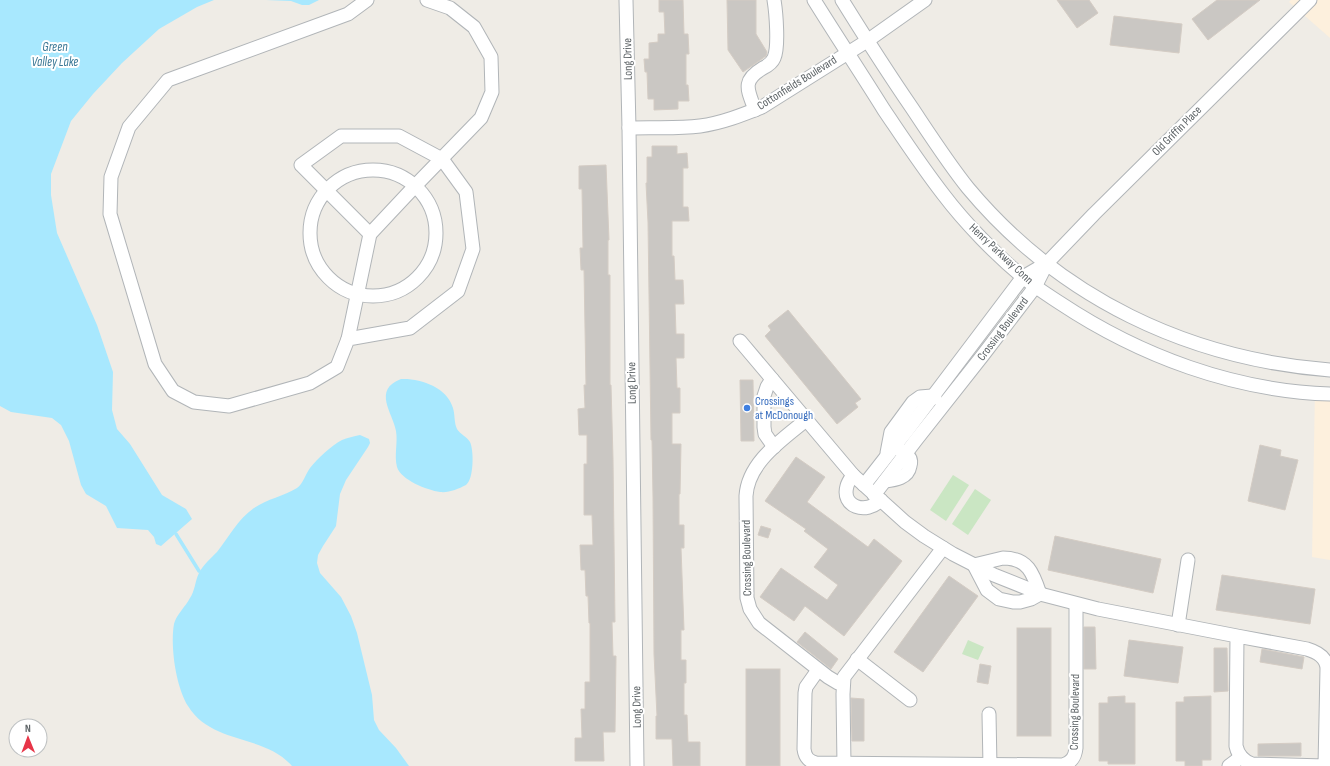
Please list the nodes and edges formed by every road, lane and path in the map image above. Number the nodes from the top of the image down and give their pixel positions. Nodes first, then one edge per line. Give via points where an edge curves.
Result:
1 (367, 0) edge
2 (427, 0) edge
3 (626, 0) edge
4 (774, 0) edge
5 (814, 0) edge
6 (842, 0) edge
7 (925, 0) edge
8 (1310, 0) edge
9 (867, 40) junction
10 (847, 53) junction
11 (756, 110) junction
12 (629, 128) junction
13 (442, 159) junction
14 (415, 186) junction
15 (327, 191) junction
16 (370, 234) junction
17 (1047, 263) junction
18 (1023, 277) junction
19 (1035, 286) junction
20 (357, 294) junction
21 (348, 339) junction
22 (740, 341) dead end
23 (972, 345) junction
24 (983, 355) junction
25 (1330, 370) edge
26 (772, 379) junction
27 (1330, 394) edge
28 (932, 396) junction
29 (944, 404) junction
30 (806, 420) junction
31 (906, 421) junction
32 (923, 431) junction
33 (774, 447) junction
34 (891, 450) junction
35 (906, 454) junction
36 (853, 475) junction
37 (864, 485) junction
38 (878, 498) junction
39 (943, 548) junction
40 (1188, 560) dead end
41 (974, 565) junction
42 (1040, 594) junction
43 (1076, 604) junction
44 (1178, 625) junction
45 (1237, 636) junction
46 (857, 659) junction
47 (818, 670) junction
48 (843, 684) junction
49 (910, 700) dead end
50 (989, 714) dead end
51 (1241, 757) junction
52 (844, 764) junction
53 (990, 765) edge
54 (638, 766) edge
55 (1229, 766) edge
56 (1325, 766) edge

1 - 21 street via 348,14 168,80 128,127 111,177 110,214 155,364 173,391 194,402 229,406 310,383 338,366
2 - 13 street via 450,8 474,27 491,57 492,92 481,118
3 - 12 street, Long Drive
4 - 11 street via 774,58 770,64 754,74 748,89
5 - 10 street, Henry Parkway Conn
6 - 9 street, Henry Parkway Conn
7 - 9 street, Cottonfields Boulevard
8 - 17 street, Old Griffin Place
9 - 10 street, Cottonfields Boulevard
9 - 17 street, Henry Parkway Conn via 940,150 968,187 998,220
10 - 11 street, Cottonfields Boulevard
10 - 18 street, Henry Parkway Conn via 944,195 971,227
11 - 12 street, Cottonfields Boulevard via 700,126
12 - 54 street, Long Drive
13 - 14 street
13 - 15 street via 399,136 341,136 301,165
13 - 21 street via 466,192 473,249 458,292 410,328
14 - 15 street via 386,172 365,171 344,178
14 - 16 street
14 - 20 street via 423,194 433,213 437,234 432,256 423,273 407,286 389,294
15 - 16 street
15 - 20 street via 316,208 310,227 312,247 319,266 332,281
16 - 20 street
17 - 18 street, Crossing Boulevard
17 - 19 street, Crossing Boulevard
17 - 25 street, Henry Parkway Conn via 1094,297 1164,332 1252,359
18 - 19 street, Henry Parkway Conn
18 - 23 street, Crossing Boulevard
19 - 24 street, Crossing Boulevard
19 - 27 street, Henry Parkway Conn via 1109,333 1172,361 1246,383
20 - 21 street
22 - 26 street
23 - 24 street
23 - 28 street, Crossing Boulevard
24 - 29 street, Crossing Boulevard
26 - 30 street
26 - 33 street via 764,396 764,427 765,434
28 - 29 street
28 - 31 street via 916,400
29 - 32 street, Crossing Boulevard
30 - 33 street, Crossing Boulevard
30 - 36 street
31 - 32 street
31 - 34 street via 891,432
32 - 35 street, Crossing Boulevard
33 - 47 street, Crossing Boulevard via 756,468 747,484 748,605 759,623
34 - 35 street
34 - 37 street
35 - 38 street via 911,461 906,474 896,480 885,481
36 - 37 street
36 - 38 street via 846,490 850,502 858,508 867,508 872,507
37 - 38 street
38 - 39 street via 905,522
39 - 41 street
39 - 46 street
40 - 44 street
41 - 42 street
41 - 42 street via 987,590 999,599 1020,602
41 - 42 street via 1003,558 1018,561 1031,571
42 - 43 street
43 - 44 street
43 - 53 street, Crossing Boulevard via 1074,756 1067,763 1058,766
44 - 45 street
45 - 51 street via 1236,746
45 - 56 street via 1307,649 1320,654 1326,662
46 - 48 street via 844,677
46 - 49 street
47 - 48 street, Crossing Boulevard via 831,680
47 - 52 street, Crossing Boulevard via 806,687 805,693 806,757 810,762
48 - 52 street
50 - 53 street
51 - 55 street
51 - 56 street via 1252,764
52 - 53 street, Crossing Boulevard

